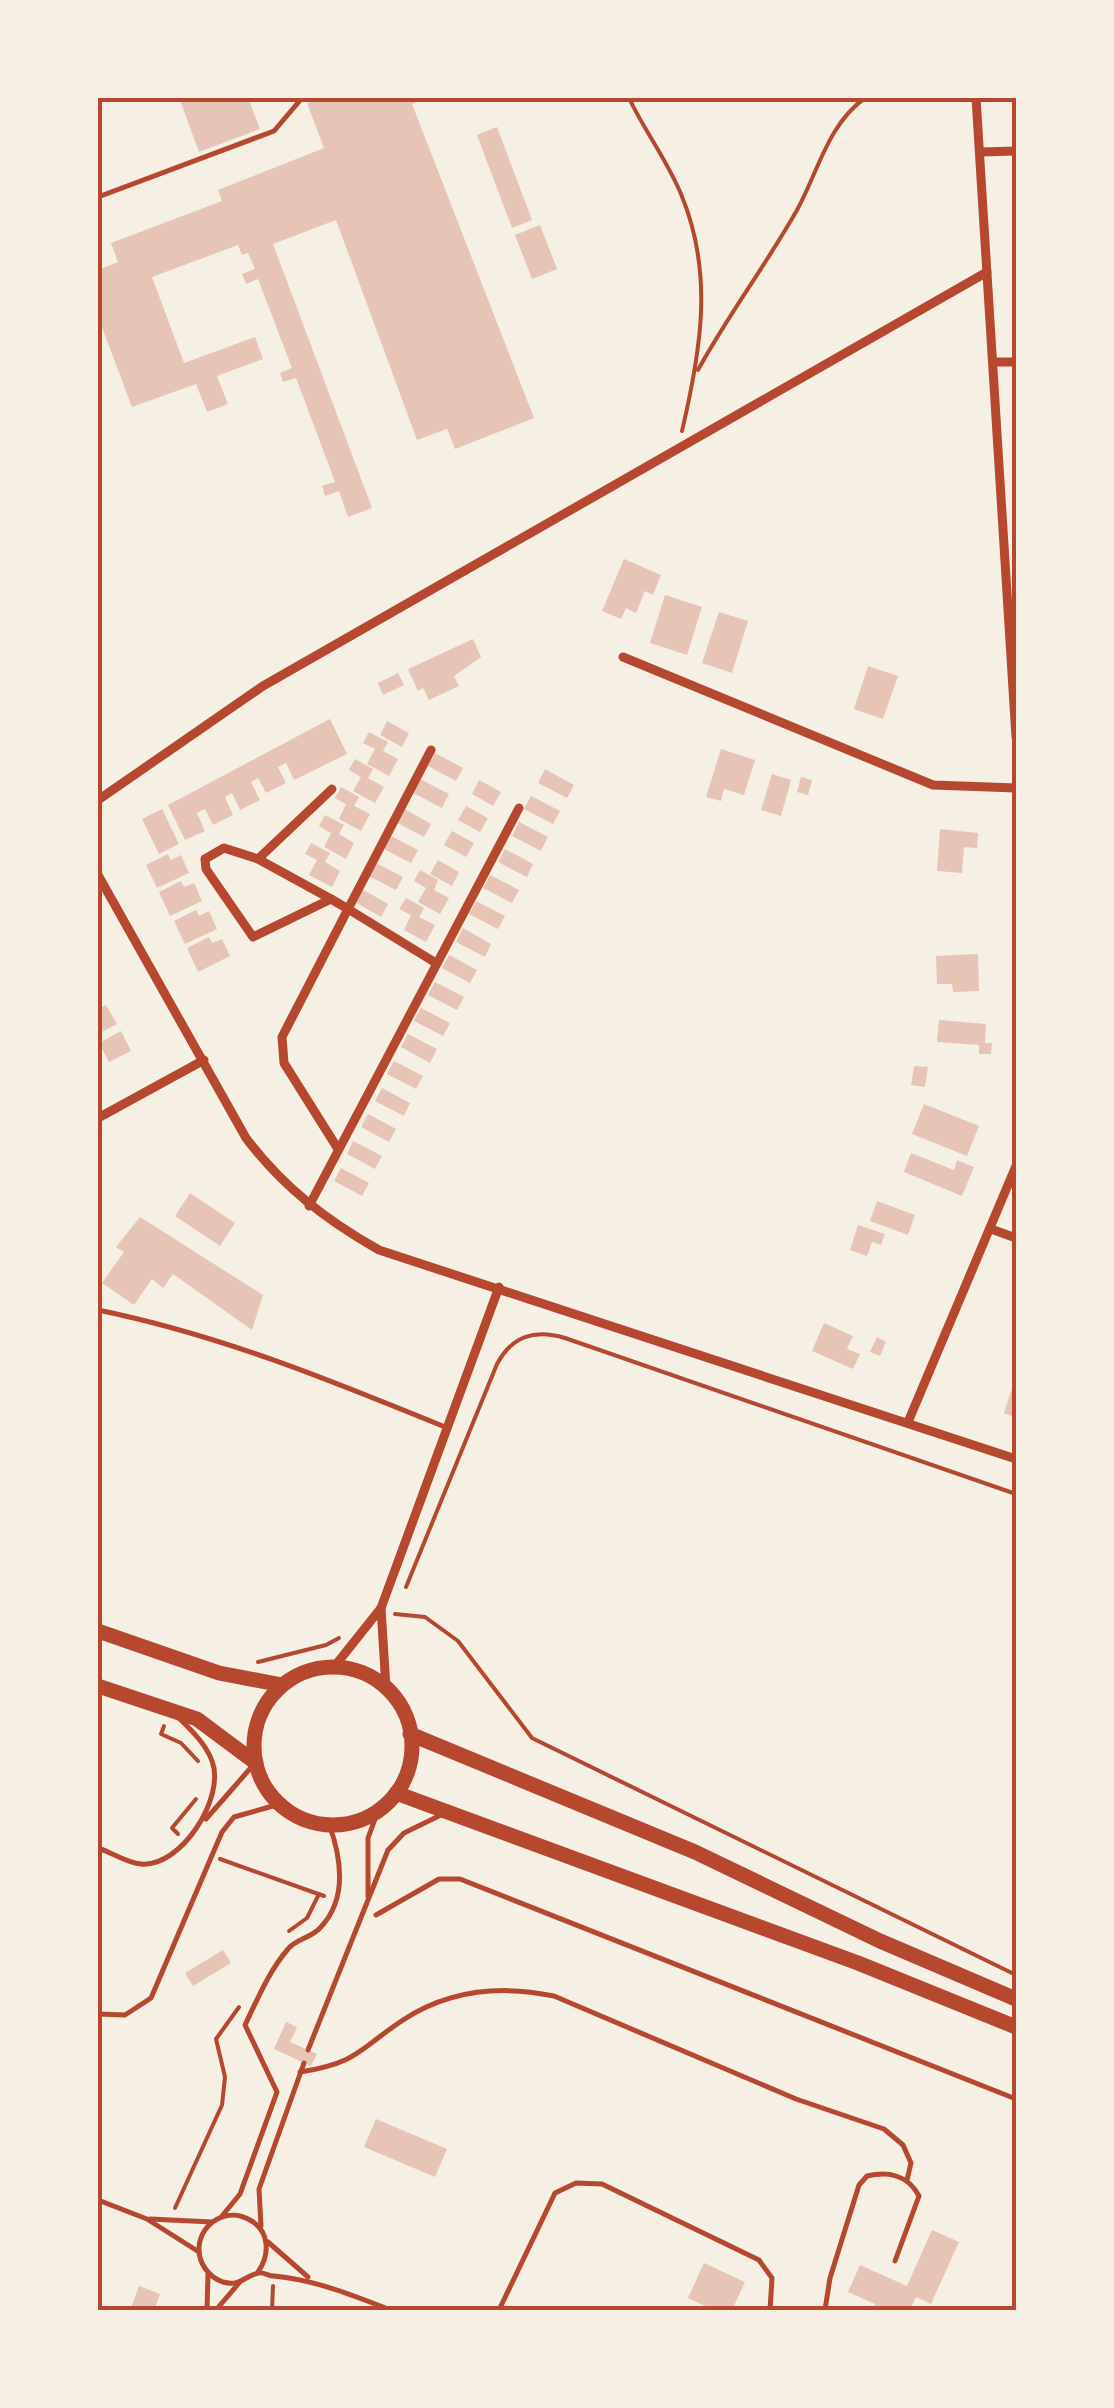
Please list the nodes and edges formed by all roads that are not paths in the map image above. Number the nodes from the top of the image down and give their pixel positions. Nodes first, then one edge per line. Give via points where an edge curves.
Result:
1 (302, 98) edge
2 (976, 98) edge
3 (1016, 151) edge
4 (981, 152) junction
5 (98, 197) edge
6 (987, 272) junction
7 (993, 362) junction
8 (1016, 362) edge
9 (623, 657) dead end
10 (1016, 738) edge
11 (431, 750) dead end
12 (1016, 788) edge
13 (332, 789) dead end
14 (98, 800) edge
15 (519, 808) dead end
16 (258, 859) junction
17 (98, 875) edge
18 (331, 899) junction
19 (348, 909) junction
20 (436, 962) junction
21 (204, 1060) junction
22 (98, 1118) edge
23 (338, 1149) junction
24 (1016, 1166) edge
25 (309, 1206) junction
26 (991, 1229) junction
27 (1016, 1238) edge
28 (498, 1288) junction
29 (98, 1310) edge
30 (908, 1422) junction
31 (448, 1428) junction
32 (1016, 1458) edge
33 (381, 1608) junction
34 (98, 1631) edge
35 (334, 1667) junction
36 (98, 1686) edge
37 (282, 1686) junction
38 (390, 1693) junction
39 (172, 1711) junction
40 (410, 1734) junction
41 (256, 1762) junction
42 (396, 1794) junction
43 (280, 1804) junction
44 (378, 1811) junction
45 (445, 1813) junction
46 (329, 1824) junction
47 (200, 1825) junction
48 (98, 1848) edge
49 (368, 1899) junction
50 (376, 1915) dead end
51 (1016, 1999) edge
52 (98, 2014) edge
53 (1016, 2027) edge
54 (308, 2050) dead end
55 (304, 2063) dead end
56 (300, 2072) junction
57 (1016, 2100) edge
58 (907, 2180) junction
59 (98, 2200) edge
60 (222, 2216) junction
61 (147, 2219) junction
62 (212, 2222) junction
63 (261, 2229) junction
64 (266, 2242) junction
65 (199, 2252) junction
66 (895, 2261) dead end
67 (258, 2272) junction
68 (208, 2273) junction
69 (315, 2281) junction
70 (239, 2283) junction
71 (207, 2310) edge
72 (216, 2310) edge
73 (390, 2310) edge
74 (499, 2310) edge
75 (770, 2310) edge
76 (825, 2310) edge

1 - 5 lane via 274,131
2 - 4 street
3 - 4 street
4 - 6 street
6 - 7 street
6 - 14 street via 263,686
7 - 8 street
7 - 10 street
9 - 12 street via 933,785
11 - 19 street
13 - 16 street
15 - 20 street
16 - 18 street
16 - 18 street via 224,848 205,859 247,934 260,936
17 - 21 street
18 - 19 street
19 - 20 street
19 - 23 street via 280,1049
20 - 23 street
21 - 22 street
21 - 25 street via 246,1138
23 - 25 street
24 - 26 street
25 - 28 street via 380,1250
26 - 27 street
26 - 30 street
28 - 30 street
28 - 31 street
29 - 31 lane via 260,1352
30 - 32 street
31 - 33 street
33 - 35 street
33 - 38 street
34 - 37 main road via 219,1674
35 - 37 main road
35 - 38 main road via 362,1672
36 - 39 main road
37 - 41 main road via 259,1717
38 - 40 main road
39 - 41 main road via 197,1720
39 - 47 lane via 214,1762 214,1792
40 - 42 main road via 408,1767
40 - 51 main road via 696,1852
41 - 43 main road
41 - 47 lane
42 - 44 main road
42 - 45 main road
43 - 46 main road via 305,1820
43 - 52 lane via 234,1817 210,1855 151,1998 125,2015
44 - 46 main road
44 - 49 lane via 364,1870
45 - 49 lane via 395,1842
45 - 53 main road
46 - 60 lane via 342,1859 323,1926 283,1955 245,2025 277,2092 240,2194
47 - 48 lane via 156,1862 140,1864
49 - 54 lane
50 - 57 lane via 438,1880 460,1878
55 - 56 lane
56 - 58 lane via 350,2061 440,2001 474,1991 522,1990 583,2007 884,2129 912,2163
56 - 63 lane via 259,2189
58 - 66 lane via 919,2196
58 - 76 lane via 880,2173 858,2185
59 - 61 lane
60 - 62 lane
60 - 63 lane via 245,2217
61 - 62 lane
61 - 65 lane
62 - 65 lane
63 - 64 lane
64 - 67 lane
64 - 69 lane
65 - 68 lane
67 - 69 lane
67 - 70 lane
68 - 70 lane
68 - 71 lane
69 - 73 lane
70 - 72 lane
74 - 75 lane via 555,2193 576,2183 602,2184 759,2260 772,2278

